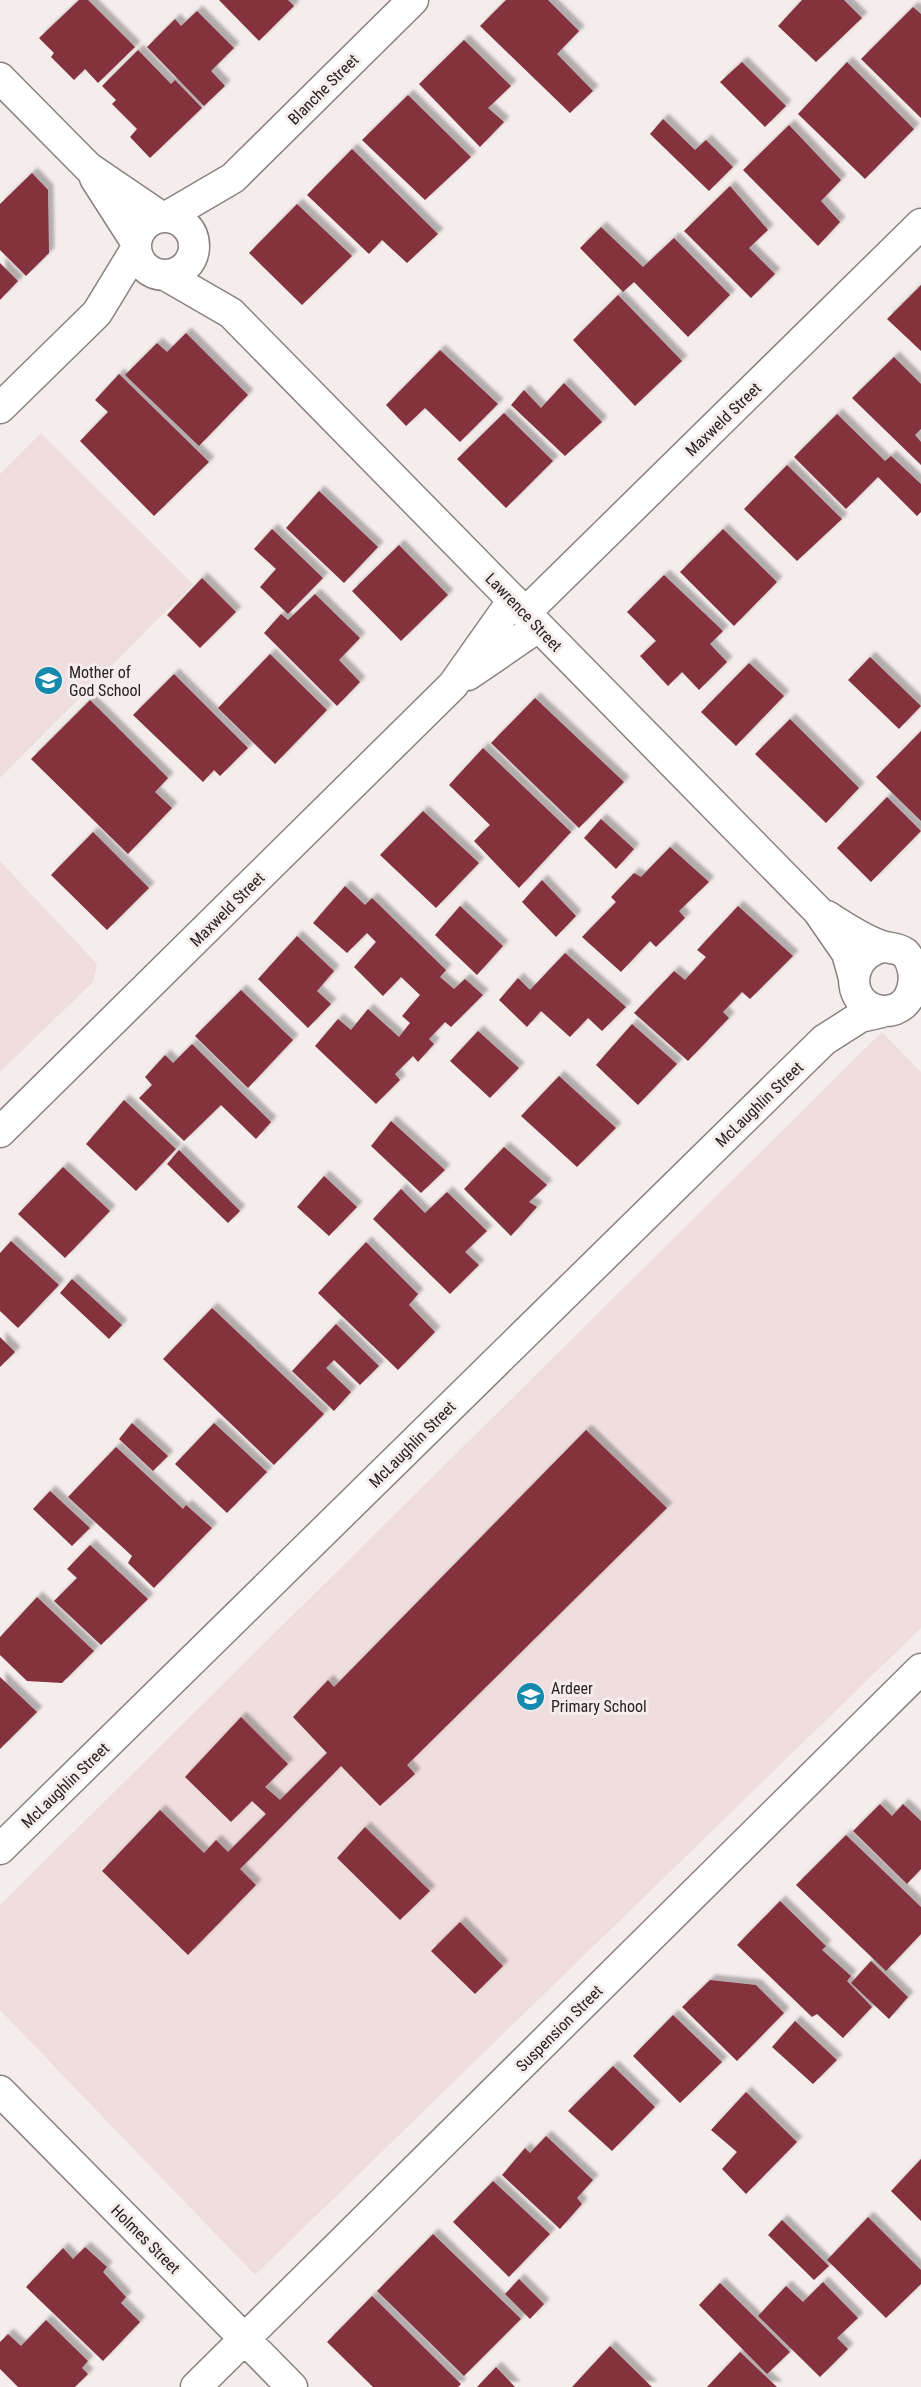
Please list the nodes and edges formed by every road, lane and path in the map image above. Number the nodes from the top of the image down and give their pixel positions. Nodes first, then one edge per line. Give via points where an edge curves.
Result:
1 (413, 0) edge
2 (0, 78) edge
3 (89, 168) junction
4 (233, 178) junction
5 (165, 216) junction
6 (921, 224) edge
7 (136, 246) junction
8 (194, 246) junction
9 (163, 275) junction
10 (97, 312) junction
11 (231, 313) junction
12 (0, 408) edge
13 (526, 613) junction
14 (818, 911) junction
15 (900, 944) edge
16 (854, 982) junction
17 (911, 995) edge
18 (824, 1040) junction
19 (0, 1132) edge
20 (921, 1669) edge
21 (0, 1849) edge
22 (0, 2091) edge
23 (245, 2339) junction
24 (196, 2387) edge
25 (292, 2387) edge

1 - 4 street, Blanche Street
2 - 3 street
3 - 5 street
3 - 7 street
4 - 5 street, Blanche Street
4 - 8 street, Blanche Street
5 - 7 street via 144,225
5 - 8 street via 185,225
6 - 13 street, Maxweld Street
7 - 9 street via 143,266
7 - 10 street
8 - 9 street via 188,264 175,274
8 - 11 street, Lawrence Street
9 - 10 street
9 - 11 street, Lawrence Street
10 - 12 street
11 - 13 street, Lawrence Street
13 - 14 street, Lawrence Street
13 - 19 street, Maxweld Street
14 - 15 street, Lawrence Street via 852,932
14 - 16 street, Lawrence Street via 847,953
15 - 16 street via 865,954 859,961
15 - 17 street via 911,959
16 - 17 street via 864,1003
16 - 18 street, McLaughlin Street
17 - 18 street, McLaughlin Street via 860,1017
18 - 21 street, McLaughlin Street
20 - 23 street, Suspension Street
22 - 23 street, Holmes Street
23 - 24 street, Suspension Street
23 - 25 street, Holmes Street

